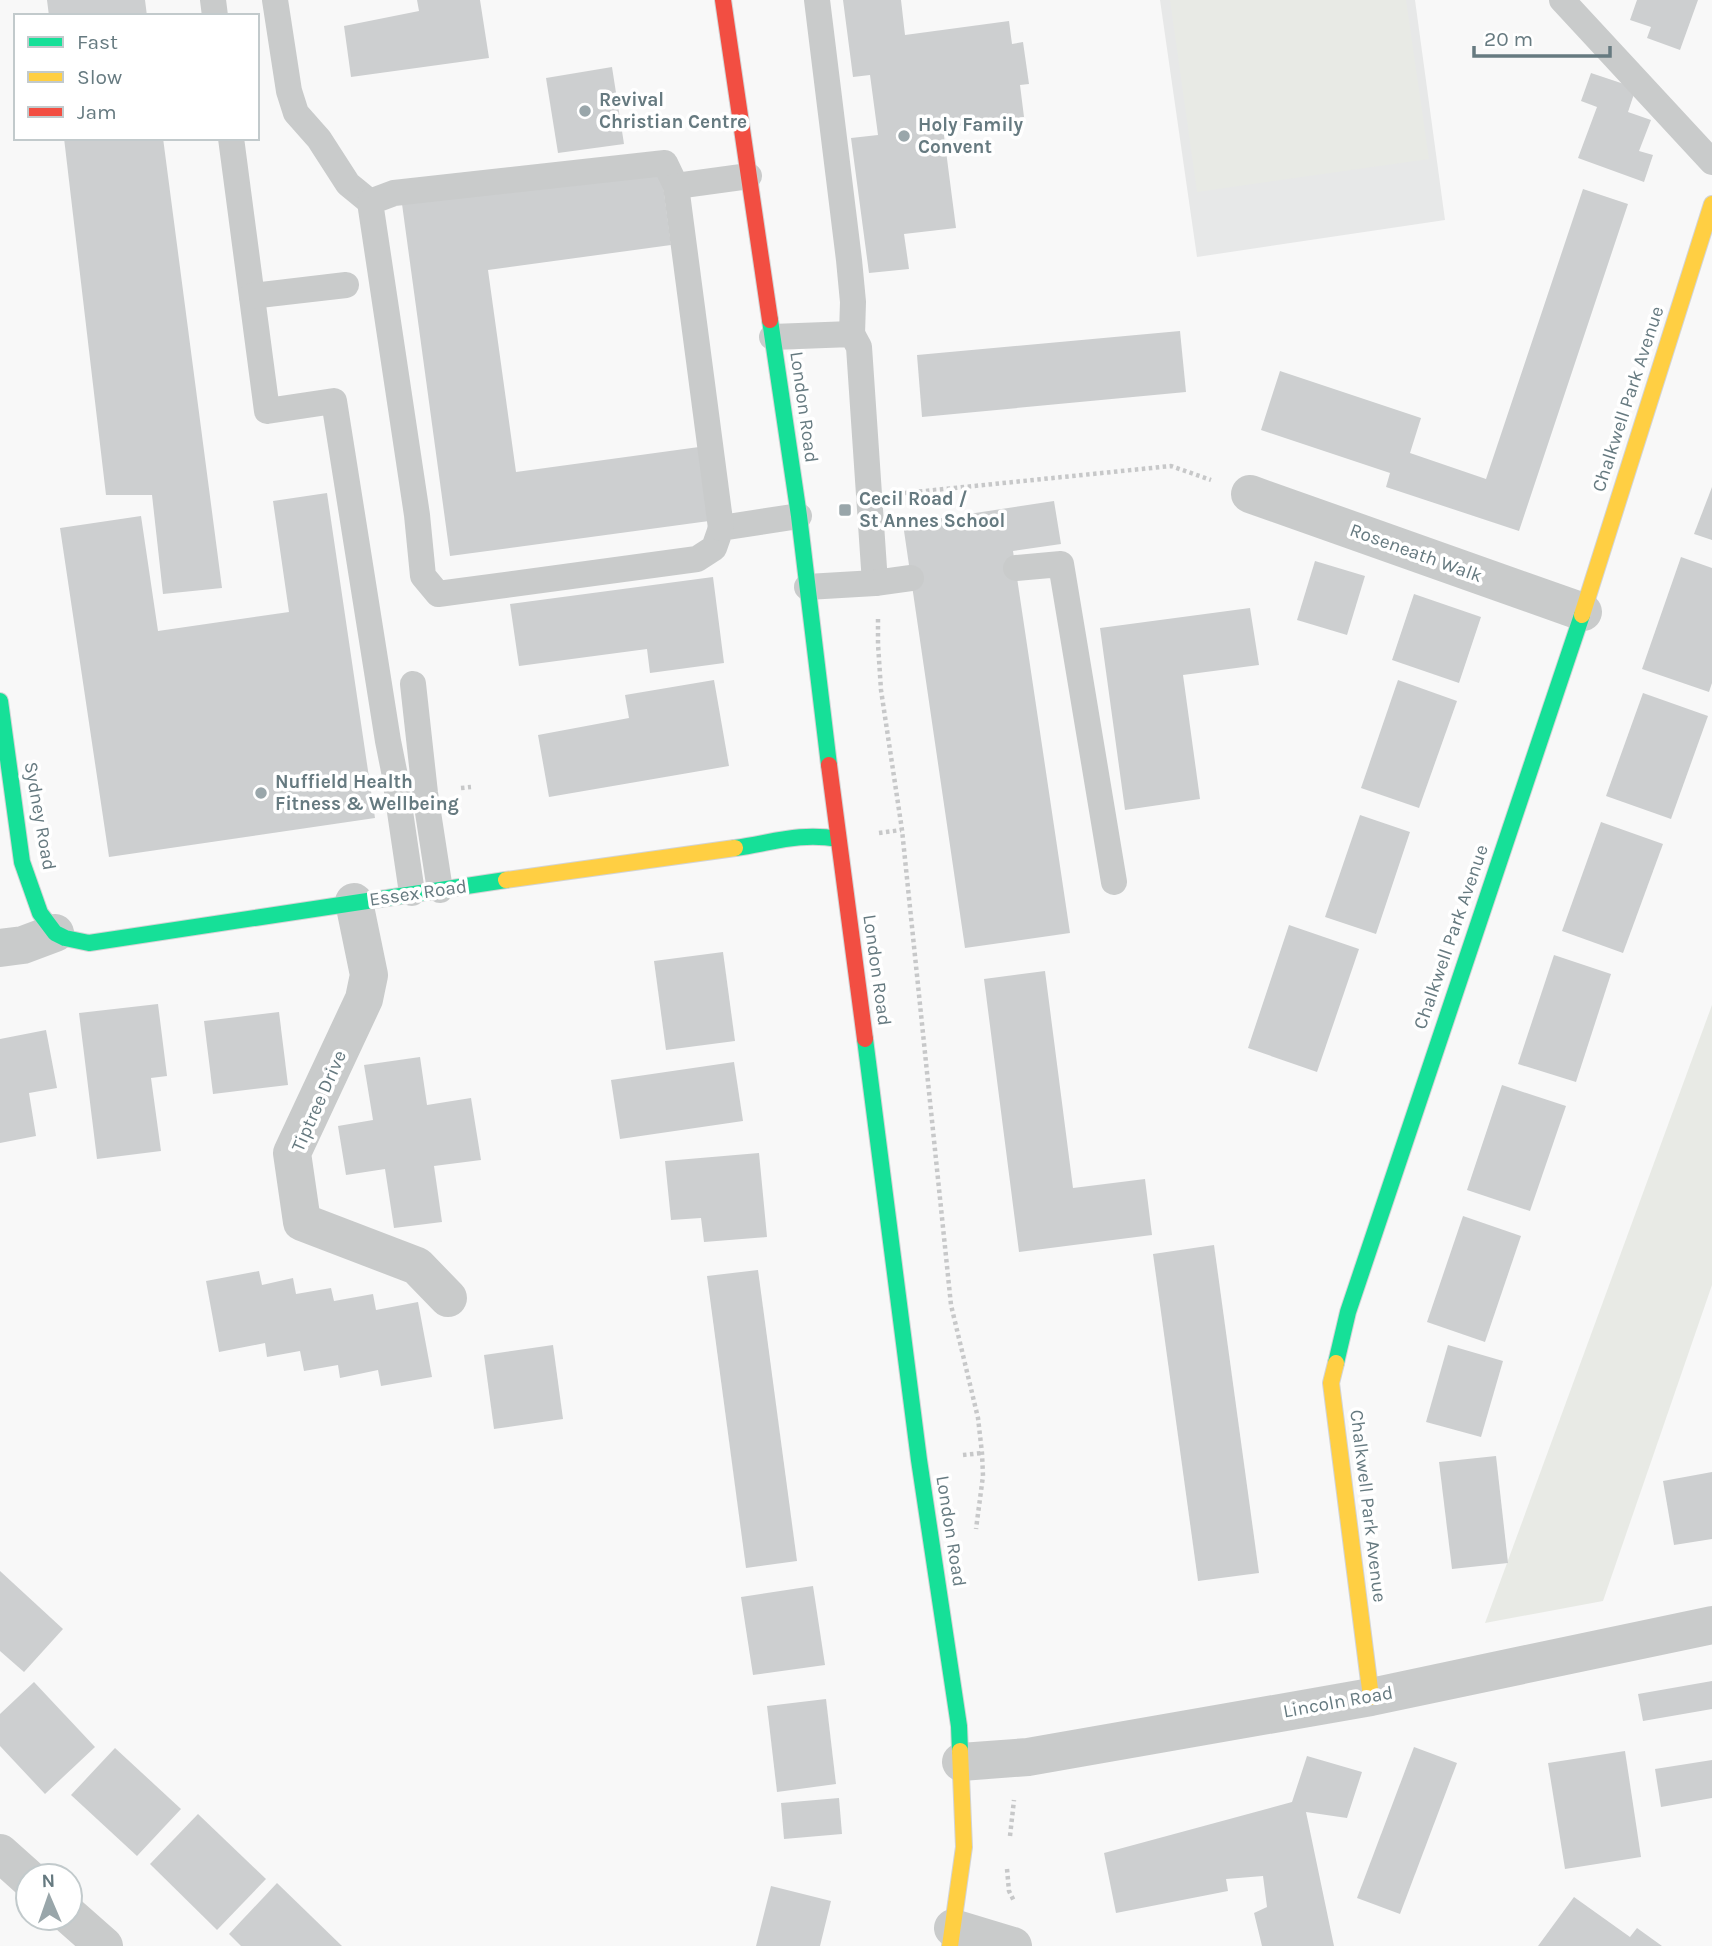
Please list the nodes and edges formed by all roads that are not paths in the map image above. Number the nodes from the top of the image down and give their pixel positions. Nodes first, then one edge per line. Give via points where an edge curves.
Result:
1 (275, 0) edge
2 (723, 0) edge
3 (817, 0) edge
4 (1562, 0) edge
5 (231, 140) edge
6 (1712, 162) edge
7 (749, 176) junction
8 (676, 186) junction
9 (370, 202) junction
10 (1712, 204) edge
11 (346, 285) dead end
12 (252, 296) junction
13 (852, 334) junction
14 (772, 337) junction
15 (1250, 494) road end
16 (799, 516) junction
17 (721, 528) junction
18 (1016, 568) dead end
19 (911, 578) dead end
20 (875, 583) junction
21 (807, 587) junction
22 (1583, 612) junction
23 (413, 684) dead end
24 (0, 701) edge
25 (838, 839) junction
26 (1114, 882) dead end
27 (440, 890) junction
28 (412, 893) junction
29 (354, 902) junction
30 (55, 933) junction
31 (0, 948) edge
32 (448, 1298) dead end
33 (1712, 1625) edge
34 (1371, 1697) junction
35 (961, 1762) junction
36 (0, 1853) edge
37 (14, 1866) edge
38 (84, 1928) edge
39 (951, 1937) edge
40 (104, 1946) edge
41 (1013, 1946) edge

1 - 9 lane via 296,113 348,184
2 - 7 street, London Road
3 - 13 lane via 849,260
4 - 6 lane
5 - 12 lane
7 - 8 lane
7 - 14 street, London Road
8 - 9 lane via 665,163 394,192
8 - 17 lane
9 - 17 lane via 424,576 438,594 697,559 715,548
10 - 22 street, Chalkwell Park Avenue
11 - 12 lane
12 - 28 lane via 267,411 334,401
13 - 14 lane
13 - 20 lane via 859,347
14 - 16 street, London Road
15 - 22 street, Roseneath Walk
16 - 17 lane
16 - 21 street, London Road
18 - 26 lane via 1061,564
19 - 20 lane
20 - 21 lane
21 - 25 street, London Road
22 - 34 street, Chalkwell Park Avenue via 1348,1312 1331,1383
23 - 27 lane
24 - 30 street, Sydney Road via 22,863 40,913
25 - 27 street, Essex Road via 799,836
25 - 35 street, London Road
27 - 28 street, Essex Road
28 - 29 street, Essex Road
29 - 30 street, Essex Road via 99,943
29 - 32 street, Tiptree Drive via 369,975 364,999 292,1153 302,1222 417,1266
30 - 31 street
33 - 34 street, Lincoln Road
34 - 35 street, Lincoln Road via 1028,1757
35 - 39 street, London Road via 964,1847
36 - 37 street
38 - 40 street
39 - 41 street

